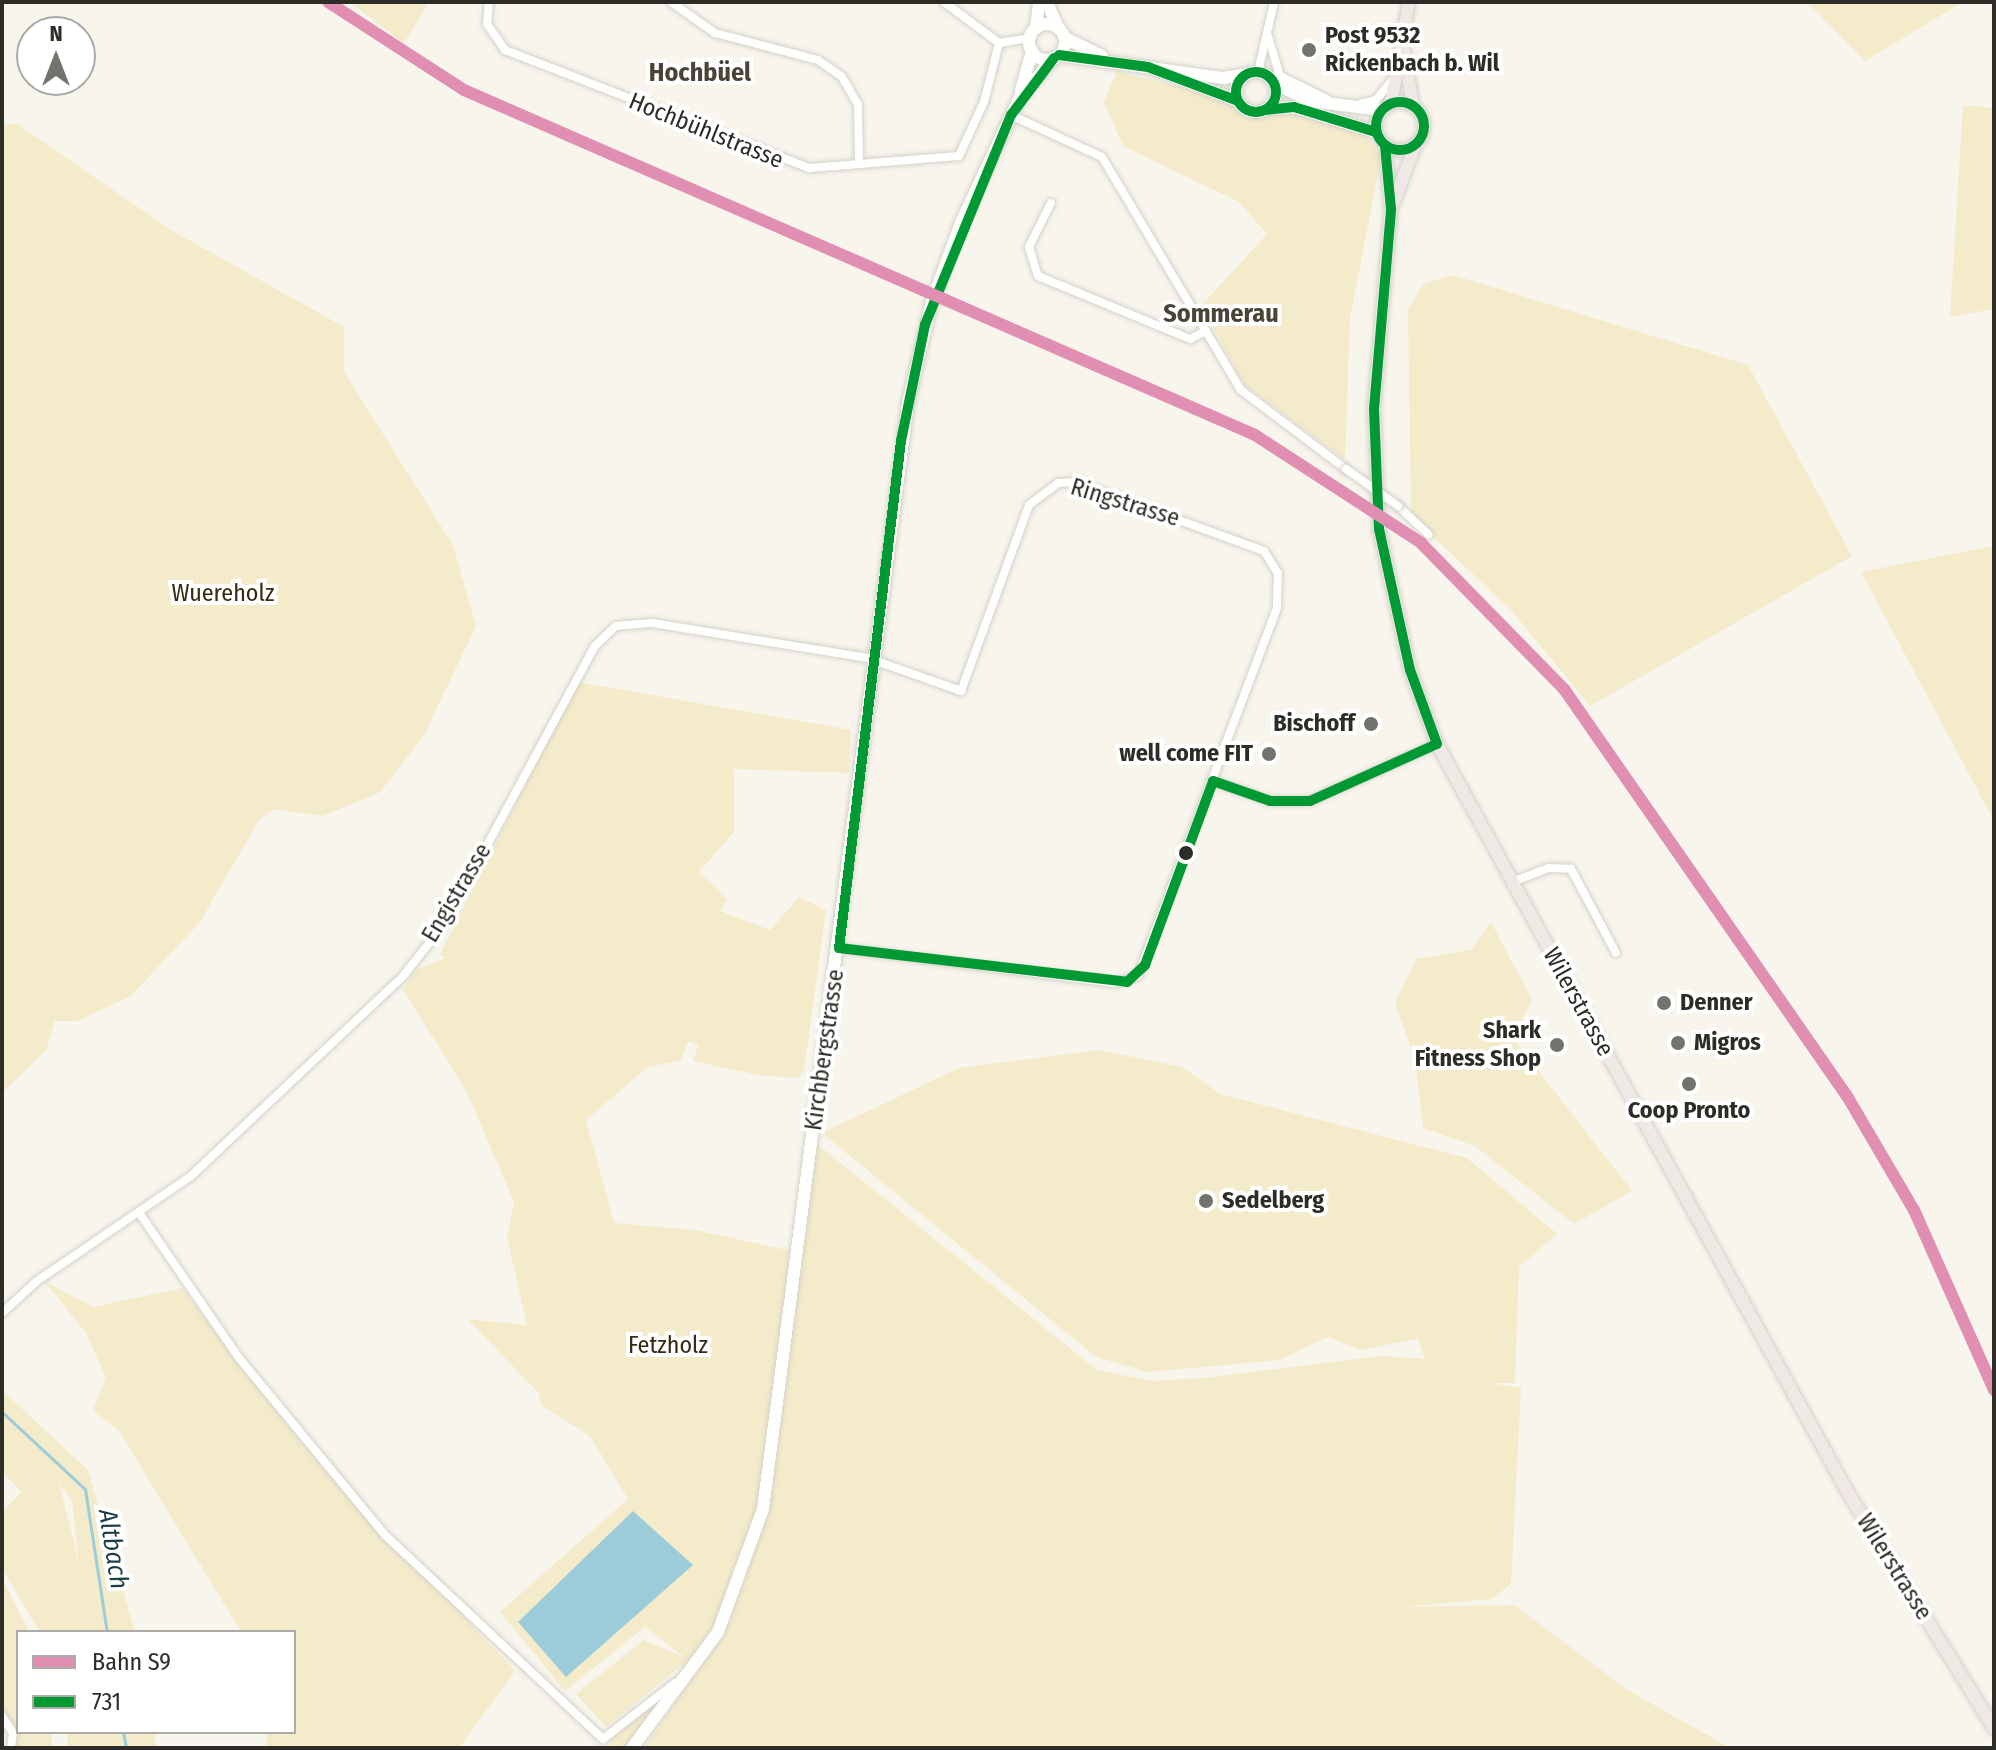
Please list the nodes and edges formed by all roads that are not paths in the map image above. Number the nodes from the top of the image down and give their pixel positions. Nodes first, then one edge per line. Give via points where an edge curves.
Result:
1 (489, 2) edge
2 (671, 2) edge
3 (944, 2) edge
4 (1039, 2) edge
5 (1047, 2) edge
6 (1274, 2) edge
7 (1409, 2) edge
8 (1061, 33) junction
9 (1267, 33) junction
10 (1033, 39) junction
11 (999, 43) junction
12 (1404, 50) junction
13 (1102, 56) junction
14 (1057, 57) junction
15 (1148, 67) junction
16 (1253, 73) junction
17 (1274, 83) junction
18 (1020, 97) junction
19 (1238, 101) junction
20 (1413, 106) junction
21 (1386, 107) junction
22 (1265, 110) junction
23 (1011, 115) junction
24 (1376, 132) junction
25 (1416, 145) junction
26 (1385, 146) junction
27 (859, 160) junction
28 (1051, 203) dead end
29 (1391, 209) junction
30 (1206, 331) junction
31 (1429, 535) dead end
32 (877, 661) junction
33 (1437, 744) junction
34 (1213, 781) junction
35 (1512, 882) junction
36 (839, 948) junction
37 (1616, 953) dead end
38 (140, 1214) junction
39 (2, 1313) edge
40 (690, 1672) junction
41 (2, 1716) edge
42 (1994, 1728) edge
43 (603, 1744) edge
44 (11, 1748) edge
45 (632, 1748) edge

1 - 27 street, Hochbühlstrasse via 487,24 505,50 791,165
2 - 27 street via 715,33 829,66 858,105
3 - 11 street
4 - 10 main road, Kirchbergstrasse
5 - 8 main road
6 - 9 street
7 - 12 main road
8 - 10 main road
8 - 13 main road
8 - 14 main road
9 - 12 street via 1287,81 1345,103 1383,94
9 - 16 street
10 - 11 street
10 - 14 main road
10 - 18 main road, Kirchbergstrasse
11 - 27 street, Hochbühlstrasse via 984,102 959,156 940,163
12 - 20 main road
12 - 21 main road
13 - 14 main road
13 - 15 main road
14 - 18 main road, Kirchbergstrasse
15 - 16 main road
15 - 19 main road
16 - 17 main road
16 - 19 main road via 1238,84
17 - 21 main road via 1309,101
17 - 22 main road via 1274,101
18 - 23 main road, Kirchbergstrasse
19 - 22 main road via 1248,111
20 - 21 main road
20 - 25 main road via 1424,125
21 - 24 main road
22 - 24 main road via 1294,107
23 - 30 street via 1102,157
23 - 32 main road, Kirchbergstrasse via 932,301 901,441
24 - 26 main road
25 - 26 main road via 1401,151
25 - 29 main road, Wilerstrasse
26 - 29 main road, Wilerstrasse
28 - 30 street via 1029,247 1038,276 1190,339
29 - 33 main road, Wilerstrasse via 1374,409 1379,529 1410,670
30 - 31 street, bridge via 1241,390 1398,506
32 - 34 street, Ringstrasse via 961,691 1029,505 1058,483 1075,482 1249,544 1273,562 1280,590
32 - 36 main road, Kirchbergstrasse
32 - 38 street, Engistrasse via 652,623 631,622 602,637 445,923 404,975 191,1176
33 - 34 street via 1310,801 1270,801
33 - 35 main road, Wilerstrasse
34 - 36 street via 1145,965 1127,982
35 - 37 street via 1548,868 1571,869
35 - 42 main road, Wilerstrasse via 1847,1491
36 - 40 main road, Kirchbergstrasse via 769,1481 731,1605
38 - 39 street, Engistrasse via 37,1281
38 - 43 street via 239,1358 385,1535
40 - 43 street
40 - 45 main road, Kirchbergstrasse
41 - 44 street via 13,1733

